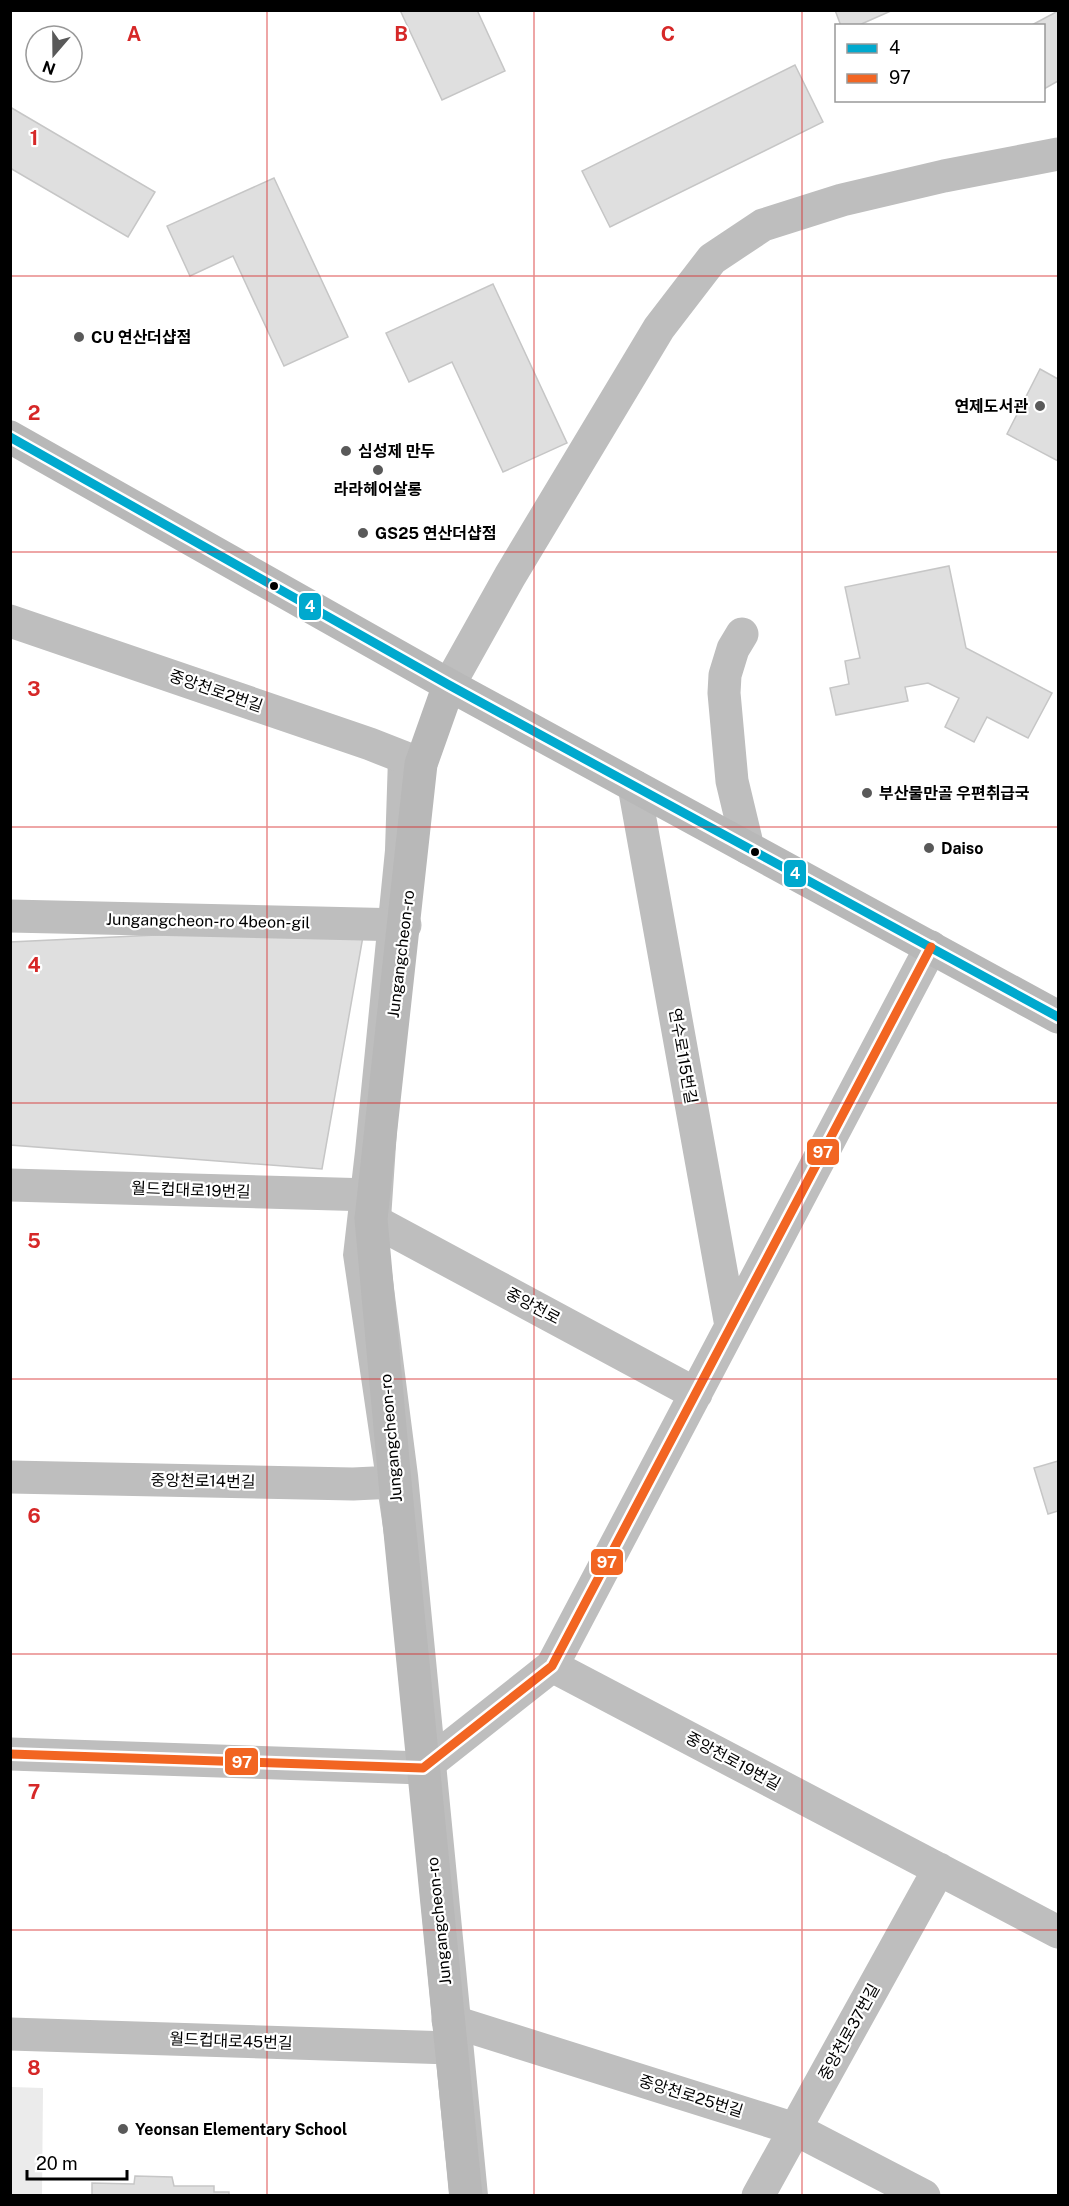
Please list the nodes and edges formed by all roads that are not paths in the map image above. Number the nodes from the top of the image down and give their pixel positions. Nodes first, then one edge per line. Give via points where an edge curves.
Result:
1 (1059, 154) edge
2 (10, 437) edge
3 (10, 621) edge
4 (742, 634) dead end
5 (449, 685) junction
6 (421, 764) junction
7 (634, 786) junction
8 (748, 848) junction
9 (10, 916) edge
10 (405, 925) junction
11 (931, 948) junction
12 (1059, 1017) edge
13 (10, 1185) edge
14 (372, 1207) junction
15 (731, 1326) junction
16 (696, 1394) junction
17 (10, 1478) edge
18 (394, 1482) junction
19 (552, 1666) junction
20 (10, 1754) edge
21 (423, 1768) junction
22 (939, 1869) junction
23 (1059, 1932) edge
24 (10, 2034) edge
25 (450, 2034) junction
26 (795, 2129) junction
27 (466, 2196) edge
28 (758, 2196) edge
29 (924, 2196) edge

1 - 5 street via 842,200 763,225 712,259 658,328
2 - 5 street
3 - 6 street, 중앙천로2번길
4 - 8 street via 725,675 724,693 732,781
5 - 6 street, Jungangcheon-ro
5 - 7 street
6 - 10 street, Jungangcheon-ro
7 - 8 street
7 - 15 street, 연수로115번길
8 - 11 street
9 - 10 street, Jungangcheon-ro 4beon-gil
10 - 14 street, Jungangcheon-ro
11 - 12 street
11 - 15 street
13 - 14 street, 월드컵대로19번길
14 - 16 street, 중앙천로
14 - 18 street, Jungangcheon-ro
15 - 16 street
16 - 19 street
17 - 18 street, 중앙천로14번길
18 - 21 street, Jungangcheon-ro
19 - 21 street
19 - 22 street, 중앙천로19번길
20 - 21 street
21 - 25 street, Jungangcheon-ro
22 - 23 street, 중앙천로19번길
22 - 26 street, 중앙천로37번길
24 - 25 street, 월드컵대로45번길
25 - 26 street, 중앙천로25번길
25 - 27 street, Jungangcheon-ro
26 - 28 street, 중앙천로37번길
26 - 29 street, 중앙천로25번길

